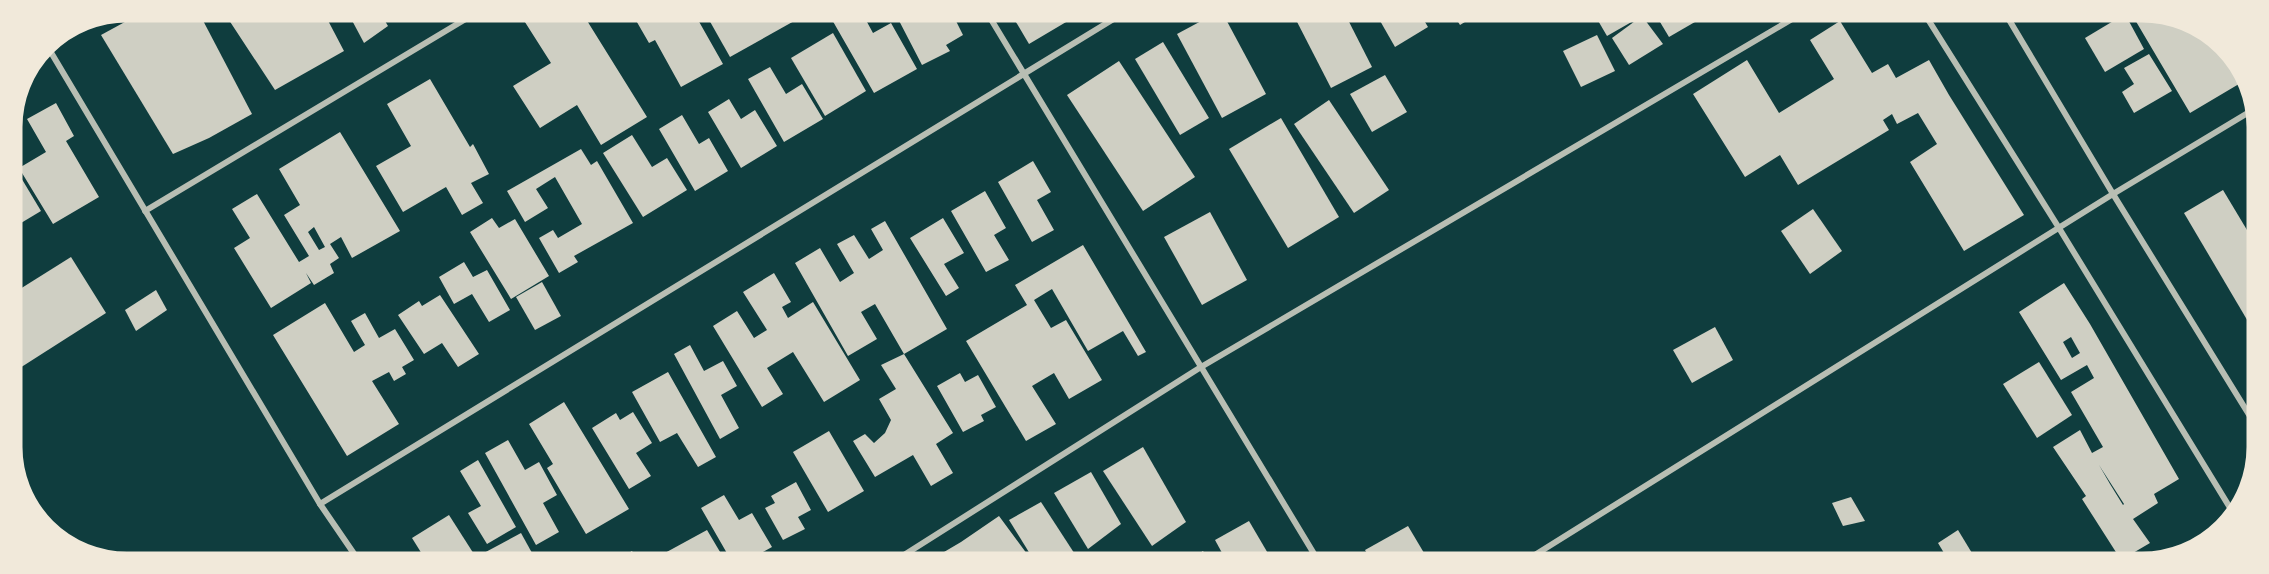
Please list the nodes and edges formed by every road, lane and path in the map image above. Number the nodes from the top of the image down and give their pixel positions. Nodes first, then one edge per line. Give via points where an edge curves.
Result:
1 (462, 21) edge
2 (992, 21) edge
3 (1110, 21) edge
4 (1789, 21) edge
5 (1929, 21) edge
6 (2010, 21) edge
7 (51, 53) edge
8 (1024, 74) junction
9 (2247, 113) edge
10 (2113, 194) junction
11 (146, 211) junction
12 (2059, 228) junction
13 (1201, 367) junction
14 (2248, 413) edge
15 (320, 504) junction
16 (2229, 507) edge
17 (354, 553) edge
18 (907, 553) edge
19 (1314, 553) edge
20 (1538, 553) edge

1 - 11 street
2 - 8 street
3 - 8 street
4 - 13 street
5 - 12 street
6 - 10 street
7 - 11 street
8 - 13 street
8 - 15 street
9 - 10 street
10 - 12 street
10 - 14 street
11 - 15 street
12 - 16 street
12 - 20 street
13 - 18 street
13 - 19 street
15 - 17 street

